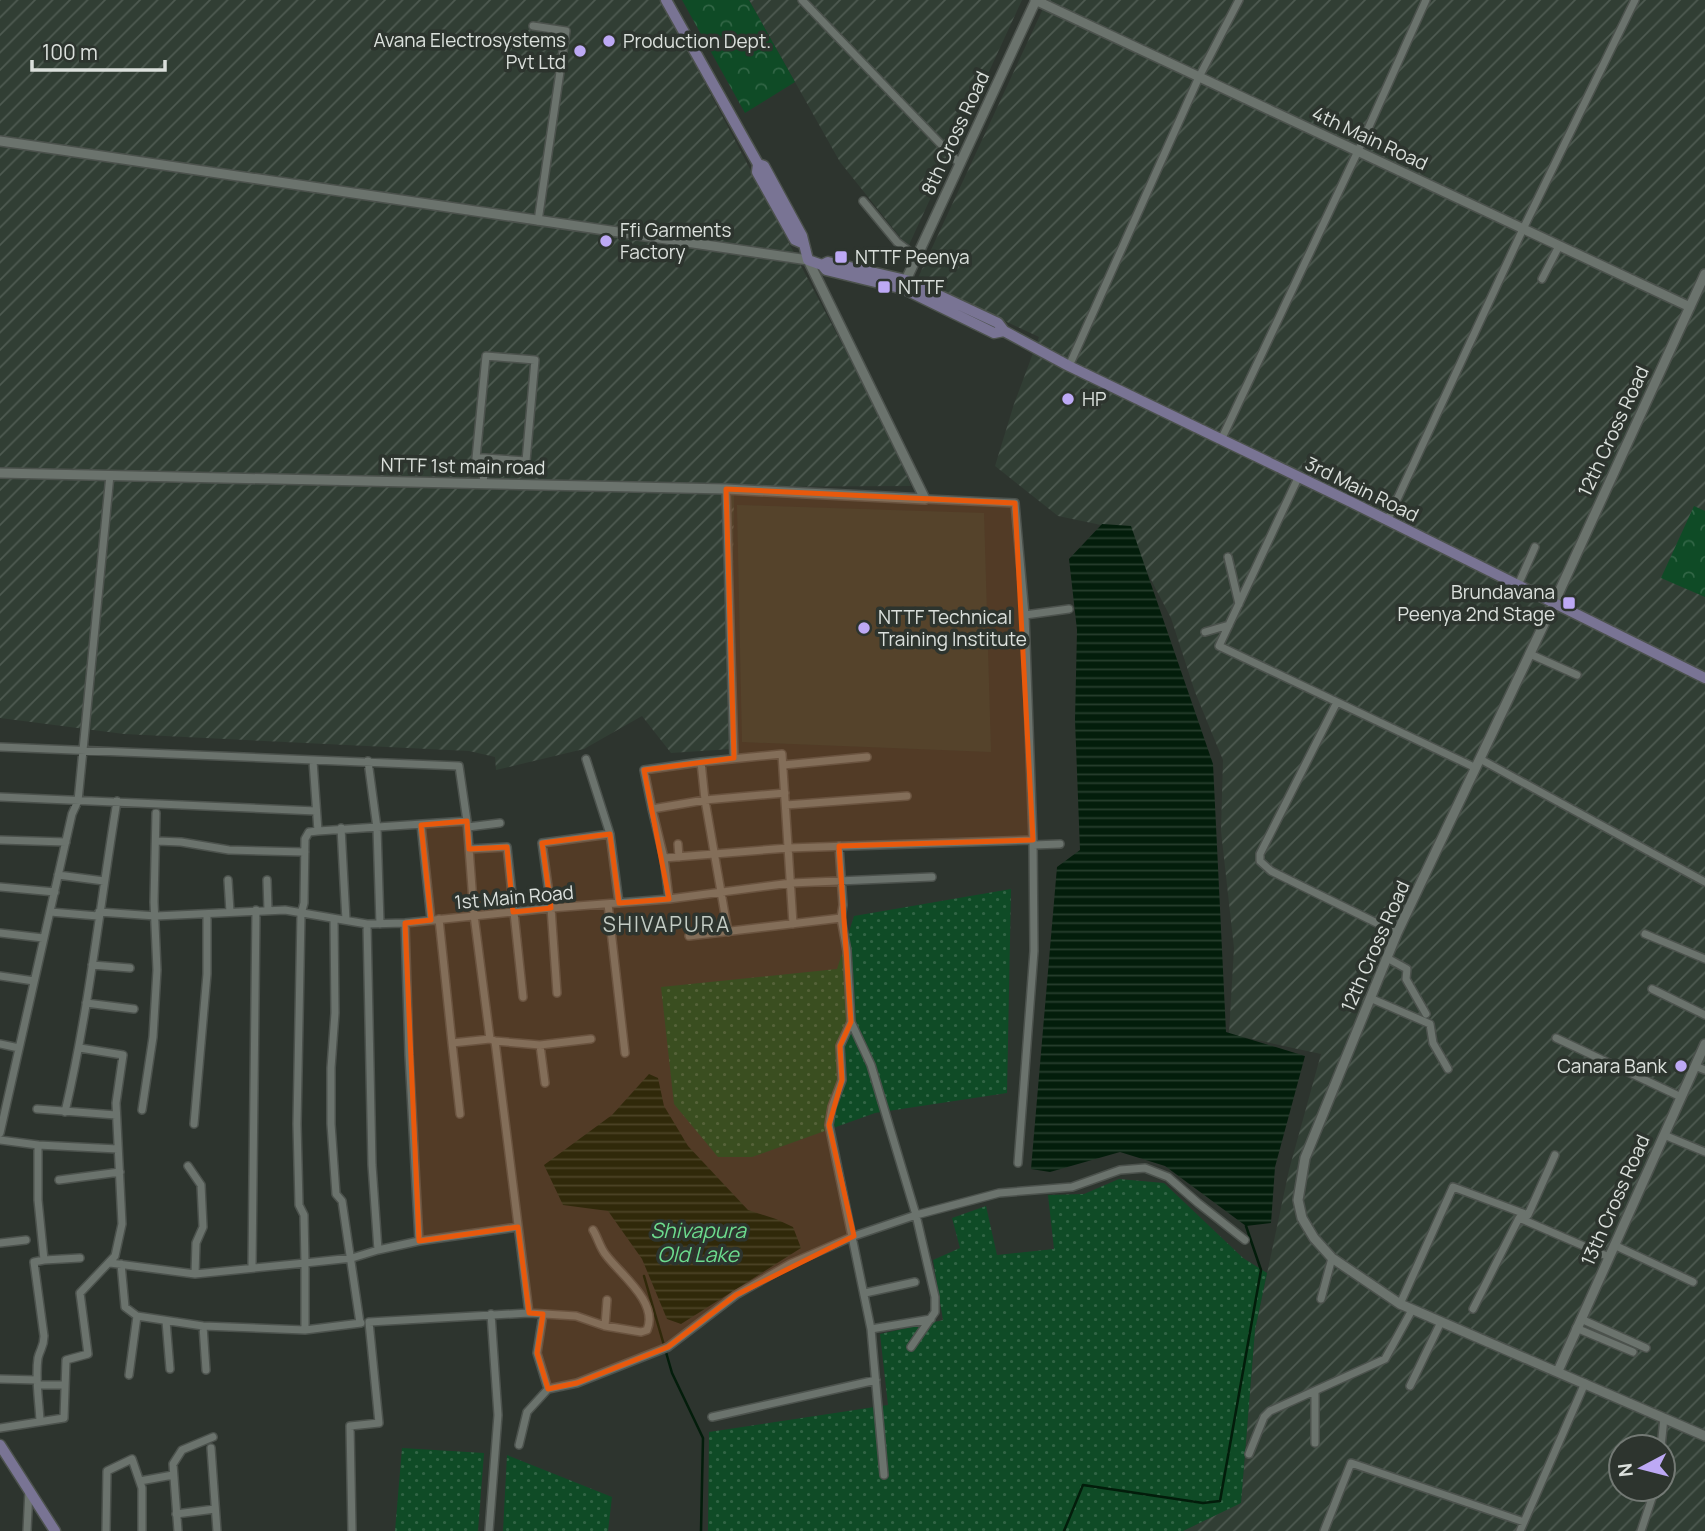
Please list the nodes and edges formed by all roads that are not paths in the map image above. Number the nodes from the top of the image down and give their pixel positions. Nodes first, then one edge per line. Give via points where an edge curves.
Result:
1 (666, 0) edge
2 (802, 0) edge
3 (1036, 0) edge
4 (1239, 0) edge
5 (1426, 0) edge
6 (1635, 0) edge
7 (533, 26) dead end
8 (1199, 77) junction
9 (0, 141) edge
10 (1358, 151) junction
11 (959, 163) junction
12 (863, 201) dead end
13 (538, 221) junction
14 (1523, 229) junction
15 (1559, 246) junction
16 (917, 257) junction
17 (808, 260) junction
18 (822, 265) junction
19 (1705, 274) edge
20 (1542, 279) dead end
21 (906, 280) junction
22 (1690, 307) junction
23 (1004, 331) junction
24 (1069, 366) junction
25 (1221, 440) junction
26 (485, 458) junction
27 (0, 473) edge
28 (110, 475) junction
29 (1298, 478) junction
30 (483, 484) junction
31 (726, 489) junction
32 (925, 499) junction
33 (1387, 521) junction
34 (1535, 547) dead end
35 (1228, 557) dead end
36 (1518, 585) junction
37 (1554, 603) junction
38 (1239, 604) junction
39 (1069, 609) dead end
40 (1025, 615) junction
41 (1229, 625) junction
42 (1205, 632) dead end
43 (1530, 654) junction
44 (1577, 675) dead end
45 (1705, 678) edge
46 (1337, 702) junction
47 (0, 747) edge
48 (82, 752) junction
49 (867, 757) dead end
50 (734, 758) junction
51 (586, 759) dead end
52 (313, 761) junction
53 (369, 761) junction
54 (701, 762) junction
55 (1478, 763) junction
56 (783, 765) junction
57 (785, 793) junction
58 (907, 796) dead end
59 (0, 797) edge
60 (705, 800) junction
61 (78, 801) junction
62 (117, 801) junction
63 (786, 805) junction
64 (652, 810) junction
65 (316, 811) junction
66 (156, 813) dead end
67 (500, 823) dead end
68 (467, 824) junction
69 (421, 825) junction
70 (341, 828) junction
71 (377, 828) junction
72 (318, 831) junction
73 (610, 834) junction
74 (0, 839) edge
75 (66, 842) junction
76 (157, 842) junction
77 (1032, 842) junction
78 (678, 844) dead end
79 (1059, 844) dead end
80 (839, 846) junction
81 (788, 848) junction
82 (469, 849) junction
83 (305, 852) junction
84 (715, 855) junction
85 (679, 857) junction
86 (664, 858) junction
87 (58, 875) junction
88 (932, 877) dead end
89 (228, 880) dead end
90 (267, 880) dead end
91 (104, 881) junction
92 (840, 881) junction
93 (1705, 882) edge
94 (791, 883) junction
95 (0, 887) edge
96 (55, 892) junction
97 (721, 892) junction
98 (669, 899) junction
99 (619, 903) junction
100 (608, 904) junction
101 (551, 908) junction
102 (256, 910) junction
103 (268, 910) junction
104 (50, 912) junction
105 (230, 912) junction
106 (513, 912) junction
107 (98, 914) junction
108 (207, 914) junction
109 (301, 914) junction
110 (474, 915) junction
111 (156, 916) junction
112 (841, 918) junction
113 (334, 920) junction
114 (346, 920) junction
115 (435, 920) junction
116 (405, 923) junction
117 (368, 924) junction
118 (380, 924) junction
119 (793, 924) junction
120 (728, 932) junction
121 (0, 933) edge
122 (1397, 933) junction
123 (1645, 934) dead end
124 (689, 936) dead end
125 (43, 938) junction
126 (1387, 958) junction
127 (1705, 959) edge
128 (92, 965) junction
129 (130, 968) dead end
130 (0, 976) edge
131 (34, 981) junction
132 (1652, 989) dead end
133 (557, 993) dead end
134 (523, 997) dead end
135 (1370, 998) junction
136 (86, 1003) junction
137 (134, 1009) dead end
138 (1426, 1014) dead end
139 (1705, 1015) edge
140 (851, 1021) junction
141 (1556, 1038) dead end
142 (591, 1039) dead end
143 (493, 1040) junction
144 (452, 1042) junction
145 (0, 1044) edge
146 (1705, 1044) edge
147 (540, 1045) junction
148 (19, 1048) junction
149 (80, 1048) junction
150 (625, 1053) dead end
151 (1695, 1066) junction
152 (1448, 1069) dead end
153 (1705, 1070) edge
154 (545, 1083) dead end
155 (1681, 1097) junction
156 (37, 1109) dead end
157 (142, 1110) dead end
158 (65, 1112) junction
159 (460, 1114) dead end
160 (116, 1115) junction
161 (194, 1124) dead end
162 (0, 1133) edge
163 (1664, 1135) junction
164 (0, 1140) edge
165 (38, 1146) junction
166 (118, 1149) junction
167 (1705, 1152) edge
168 (1555, 1155) dead end
169 (1018, 1163) dead end
170 (188, 1166) dead end
171 (120, 1172) junction
172 (60, 1180) dead end
173 (916, 1215) junction
174 (518, 1227) junction
175 (593, 1230) dead end
176 (853, 1236) junction
177 (26, 1240) dead end
178 (1245, 1240) dead end
179 (419, 1241) junction
180 (0, 1243) edge
181 (1614, 1245) junction
182 (378, 1250) junction
183 (1609, 1257) junction
184 (80, 1258) dead end
185 (352, 1258) junction
186 (1332, 1258) junction
187 (44, 1260) junction
188 (110, 1263) junction
189 (305, 1263) junction
190 (121, 1265) junction
191 (252, 1267) junction
192 (195, 1274) junction
193 (915, 1282) dead end
194 (1693, 1282) dead end
195 (865, 1293) junction
196 (1321, 1298) dead end
197 (607, 1300) dead end
198 (1400, 1304) junction
199 (1473, 1309) dead end
200 (1412, 1310) junction
201 (529, 1312) junction
202 (491, 1314) junction
203 (543, 1314) junction
204 (137, 1316) junction
205 (931, 1319) junction
206 (1581, 1319) junction
207 (166, 1321) junction
208 (369, 1322) junction
209 (1441, 1322) junction
210 (360, 1323) junction
211 (203, 1326) junction
212 (605, 1326) junction
213 (1576, 1328) junction
214 (871, 1329) junction
215 (305, 1330) junction
216 (911, 1348) dead end
217 (1646, 1348) dead end
218 (1633, 1352) dead end
219 (170, 1369) dead end
220 (206, 1370) dead end
221 (1558, 1371) junction
222 (129, 1375) dead end
223 (0, 1379) edge
224 (876, 1380) junction
225 (37, 1382) junction
226 (1585, 1383) junction
227 (65, 1385) junction
228 (1410, 1386) dead end
229 (548, 1389) junction
230 (1315, 1391) junction
231 (712, 1417) dead end
232 (1664, 1418) junction
233 (40, 1421) junction
234 (0, 1428) edge
235 (1662, 1433) edge
236 (1705, 1436) edge
237 (213, 1437) dead end
238 (1315, 1443) dead end
239 (0, 1445) edge
240 (519, 1445) dead end
241 (211, 1448) dead end
242 (1249, 1454) dead end
243 (173, 1475) junction
244 (884, 1475) dead end
245 (140, 1481) junction
246 (29, 1490) junction
247 (1651, 1503) edge
248 (215, 1509) junction
249 (176, 1514) junction
250 (1524, 1522) junction
251 (27, 1531) edge
252 (55, 1531) edge
253 (106, 1531) edge
254 (142, 1531) edge
255 (178, 1531) edge
256 (216, 1531) edge
257 (352, 1531) edge
258 (489, 1531) edge
259 (1324, 1531) edge
260 (1520, 1531) edge
261 (1641, 1531) edge

1 - 17 main road via 758,164 764,166 802,236
2 - 11 street
3 - 8 street, 4th Main Road
3 - 11 street, 8th Cross Road
4 - 8 street
5 - 10 street
6 - 14 street
7 - 13 street via 566,31
8 - 10 street, 4th Main Road
8 - 24 street
9 - 13 street
10 - 14 street, 4th Main Road
10 - 25 street
11 - 16 street, 8th Cross Road
12 - 16 street via 897,242
13 - 17 street
14 - 15 street, 4th Main Road
14 - 33 street
15 - 20 street
15 - 22 street, 4th Main Road
16 - 21 street, 8th Cross Road
17 - 18 main road, 3rd Main Road
17 - 32 street
18 - 21 main road, 3rd Main Road via 828,262
18 - 23 main road, 3rd Main Road via 826,270 904,289 994,333
19 - 22 street, 12th Cross Road
21 - 23 main road, 3rd Main Road via 998,323
22 - 37 street, 12th Cross Road
23 - 24 main road, 3rd Main Road
24 - 25 main road, 3rd Main Road
25 - 29 main road, 3rd Main Road
26 - 26 street via 526,461 535,360 486,356 475,457
26 - 30 street
27 - 28 street, NTTF 1st main road
28 - 30 street, NTTF 1st main road
28 - 48 street
29 - 33 main road, 3rd Main Road
29 - 38 street
30 - 31 street, NTTF 1st main road
31 - 32 street, NTTF 1st main road
31 - 50 street
32 - 40 street via 1015,503
33 - 36 main road, 3rd Main Road
34 - 36 street
35 - 38 street
36 - 37 main road, 3rd Main Road
37 - 43 street, 12th Cross Road
37 - 45 main road, 3rd Main Road
38 - 41 street
39 - 40 street
40 - 77 street
41 - 42 street
41 - 46 street via 1219,646
43 - 44 street
43 - 55 street, 12th Cross Road
46 - 55 street
46 - 122 street via 1260,861 1271,871
47 - 48 street
48 - 52 street
48 - 61 street
49 - 56 street
50 - 54 street
50 - 56 street via 782,754
51 - 73 street
52 - 53 street
52 - 65 street
53 - 68 street via 459,766
53 - 71 street
54 - 60 street
54 - 64 street via 644,770
55 - 93 street
55 - 122 street, 12th Cross Road
56 - 57 street
57 - 60 street
57 - 63 street
58 - 63 street
59 - 61 street
60 - 64 street
60 - 84 street
61 - 62 street
61 - 75 street
62 - 65 street
62 - 91 street
63 - 81 street
64 - 86 street
65 - 72 street
66 - 76 street
67 - 68 street
68 - 69 street
68 - 82 street
69 - 71 street
69 - 115 street
70 - 71 street
70 - 72 street
70 - 114 street
71 - 118 street
72 - 83 street via 306,835
73 - 99 street
73 - 101 street via 542,843
74 - 75 street
75 - 87 street
76 - 83 street
76 - 111 street
77 - 79 street
77 - 80 street
77 - 169 street via 1034,951
78 - 85 street
80 - 81 street
80 - 92 street
81 - 84 street
81 - 94 street
82 - 106 street via 507,847
82 - 110 street
83 - 109 street
84 - 85 street
84 - 97 street
85 - 86 street
86 - 98 street
87 - 91 street
87 - 96 street
88 - 92 street, 1st Main Road
89 - 105 street
90 - 103 street
91 - 107 street
92 - 94 street, 1st Main Road
92 - 112 street
94 - 97 street, 1st Main Road
94 - 119 street
95 - 96 street
96 - 104 street
97 - 98 street, 1st Main Road
97 - 120 street
98 - 99 street, 1st Main Road
99 - 100 street, 1st Main Road
100 - 101 street, 1st Main Road
100 - 150 street
101 - 106 street, 1st Main Road
101 - 133 street
102 - 103 street, 1st Main Road
102 - 105 street, 1st Main Road
102 - 191 street
103 - 109 street, 1st Main Road
104 - 107 street, 1st Main Road
104 - 125 street
105 - 108 street, 1st Main Road
106 - 110 street, 1st Main Road
106 - 134 street
107 - 111 street, 1st Main Road
107 - 128 street
108 - 111 street, 1st Main Road
108 - 161 street via 207,974
109 - 113 street, 1st Main Road
109 - 189 street via 297,1124
110 - 115 street, 1st Main Road
110 - 143 street
111 - 157 street via 158,970
112 - 119 street
112 - 140 street
113 - 114 street, 1st Main Road
113 - 185 street via 333,1160 336,1194 342,1201
114 - 117 street, 1st Main Road
115 - 116 street, 1st Main Road
115 - 144 street
116 - 118 street, 1st Main Road
116 - 179 street
117 - 118 street, 1st Main Road
117 - 182 street
119 - 120 street
120 - 124 street
121 - 125 street
122 - 126 street, 12th Cross Road
123 - 127 street
125 - 131 street
126 - 135 street, 12th Cross Road
126 - 138 street via 1407,969 1406,979
128 - 129 street
128 - 136 street
130 - 131 street
131 - 148 street
132 - 139 street
135 - 152 street via 1430,1024 1433,1043
135 - 186 street, 12th Cross Road via 1309,1146 1300,1179 1302,1218
136 - 137 street
136 - 149 street
140 - 173 street via 871,1065
140 - 176 street via 840,1046 842,1080 830,1125
141 - 155 street
142 - 147 street
143 - 144 street
143 - 147 street
143 - 174 street
144 - 159 street
145 - 148 street
146 - 151 street, 13th Cross Road
147 - 154 street
148 - 162 street
149 - 158 street
149 - 160 street via 122,1055
151 - 153 street
151 - 155 street, 13th Cross Road
155 - 163 street, 13th Cross Road
156 - 158 street
158 - 160 street
160 - 166 street
163 - 167 street
163 - 181 street, 13th Cross Road
164 - 165 street
165 - 166 street
165 - 187 street
166 - 171 street
168 - 198 street via 1528,1215 1453,1186
170 - 192 street via 201,1185 202,1227
171 - 172 street
171 - 188 street via 122,1224
173 - 176 street
173 - 178 street via 999,1193 1072,1187 1120,1170 1145,1168 1168,1177
173 - 205 street via 935,1297
174 - 179 street
174 - 201 street
175 - 212 street via 603,1251 637,1288 648,1315 649,1326 640,1332
176 - 195 street
176 - 229 street via 736,1295 665,1348 577,1383
177 - 180 street
179 - 182 street
181 - 183 street, 13th Cross Road
181 - 194 street
182 - 185 street
183 - 199 street via 1519,1218
183 - 206 street, 13th Cross Road
184 - 187 street
185 - 189 street
185 - 210 street
186 - 196 street
186 - 198 street, 12th Cross Road
187 - 225 street via 34,1262 44,1336
188 - 190 street
188 - 227 street via 80,1293 88,1354 66,1360
189 - 191 street
189 - 215 street
190 - 192 street
190 - 204 street via 125,1307
191 - 192 street
193 - 195 street
195 - 214 street
197 - 212 street
198 - 200 street, 12th Cross Road
200 - 209 street, 12th Cross Road
200 - 230 street via 1385,1359
201 - 202 street
201 - 203 street
202 - 208 street
202 - 258 street via 498,1415
203 - 212 street via 576,1316
203 - 229 street via 537,1353
204 - 207 street
204 - 222 street
205 - 214 street
205 - 216 street
206 - 213 street, 13th Cross Road
206 - 217 street
207 - 211 street
207 - 219 street
208 - 210 street
208 - 257 street via 379,1423 351,1426
209 - 221 street, 12th Cross Road
209 - 228 street
210 - 215 street
211 - 215 street
211 - 220 street
213 - 218 street
213 - 221 street, 13th Cross Road
214 - 224 street
221 - 226 street, 12th Cross Road
223 - 225 street
224 - 231 street
224 - 244 street
225 - 227 street
225 - 233 street
226 - 232 street, 12th Cross Road
226 - 250 street
227 - 233 street via 64,1418
229 - 240 street via 527,1412
230 - 238 street
230 - 242 street via 1270,1411
232 - 235 street
232 - 236 street, 12th Cross Road
233 - 234 street
237 - 243 street via 183,1450 173,1464
239 - 246 main road
241 - 248 street
243 - 245 street
243 - 249 street
245 - 253 street via 132,1460 107,1471
245 - 254 street
246 - 251 street
246 - 252 main road
247 - 261 street
248 - 249 street
248 - 256 street
249 - 255 street
250 - 259 street via 1351,1463
250 - 260 street

